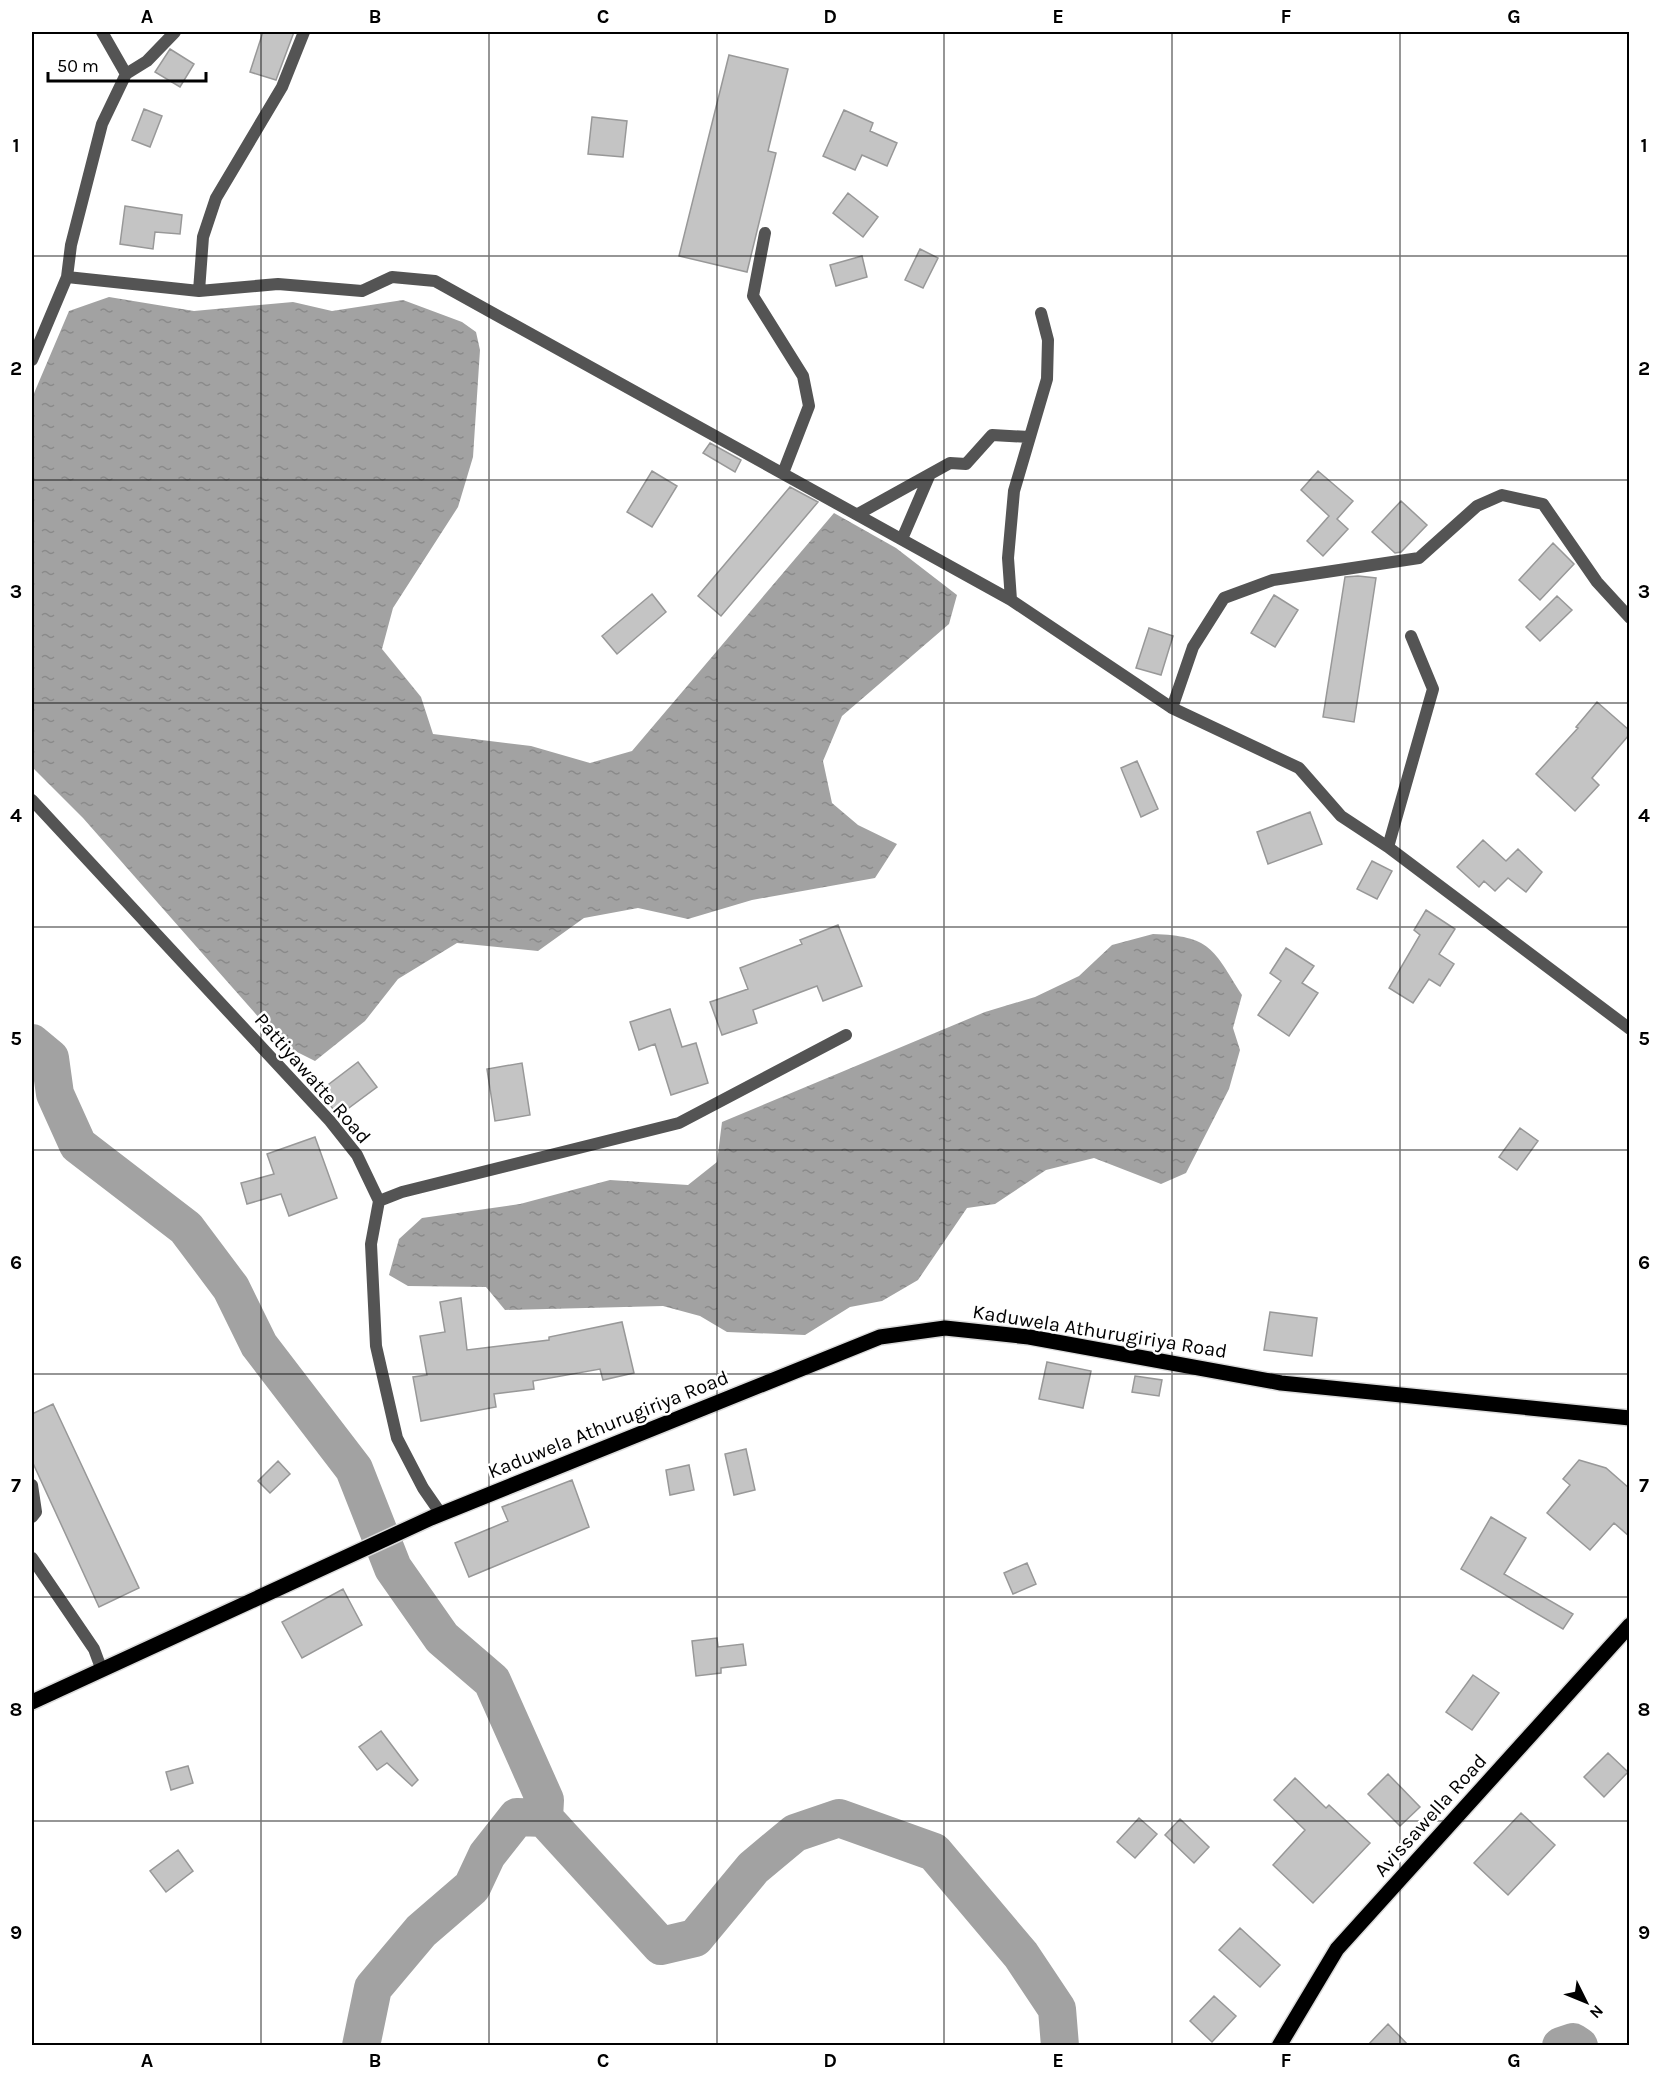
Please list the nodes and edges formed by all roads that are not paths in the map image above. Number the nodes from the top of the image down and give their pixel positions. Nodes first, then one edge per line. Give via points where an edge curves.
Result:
1 (102, 32) edge
2 (175, 32) edge
3 (304, 32) edge
4 (126, 74) junction
5 (765, 233) dead end
6 (67, 277) junction
7 (199, 291) junction
8 (1041, 313) dead end
9 (32, 360) edge
10 (1029, 437) junction
11 (783, 472) junction
12 (930, 474) junction
13 (858, 514) junction
14 (902, 539) junction
15 (1011, 600) junction
16 (1629, 618) edge
17 (1411, 636) dead end
18 (1172, 708) junction
19 (32, 801) edge
20 (1388, 847) junction
21 (1629, 1029) edge
22 (846, 1035) dead end
23 (379, 1201) junction
24 (1629, 1418) edge
25 (32, 1485) edge
26 (436, 1516) junction
27 (32, 1517) edge
28 (32, 1558) edge
29 (1629, 1625) edge
30 (101, 1668) junction
31 (32, 1702) edge
32 (1279, 2046) edge

1 - 4 street
2 - 4 street via 147,61
3 - 7 street via 282,87 216,198 203,237
4 - 6 street via 102,124 71,245
5 - 11 street via 753,296 803,376 810,406
6 - 7 street
6 - 9 street
7 - 11 street via 278,284 362,291 392,277 435,281
8 - 10 street via 1048,340 1047,379
10 - 12 street via 992,435 966,464 950,463
10 - 15 street via 1014,491 1008,558
11 - 13 street
12 - 13 street
12 - 14 street
13 - 14 street
14 - 15 street
15 - 18 street
16 - 18 street via 1597,582 1543,504 1502,495 1477,506 1419,558 1273,580 1224,598 1193,647
17 - 20 street via 1433,689
18 - 20 street via 1299,768 1341,816
19 - 23 street, Pattiyawatte Road via 330,1120 357,1155
20 - 21 street
22 - 23 street via 679,1122
23 - 26 street via 371,1244 376,1346 397,1438
24 - 26 main road, Kaduwela Athurugiriya Road via 1281,1383 1029,1337 945,1328 880,1337
25 - 27 street via 36,1512
26 - 30 main road, Kaduwela Athurugiriya Road
28 - 30 street via 94,1649
29 - 32 main road, Avissawella Road via 1337,1949
30 - 31 main road, Kaduwela Athurugiriya Road

